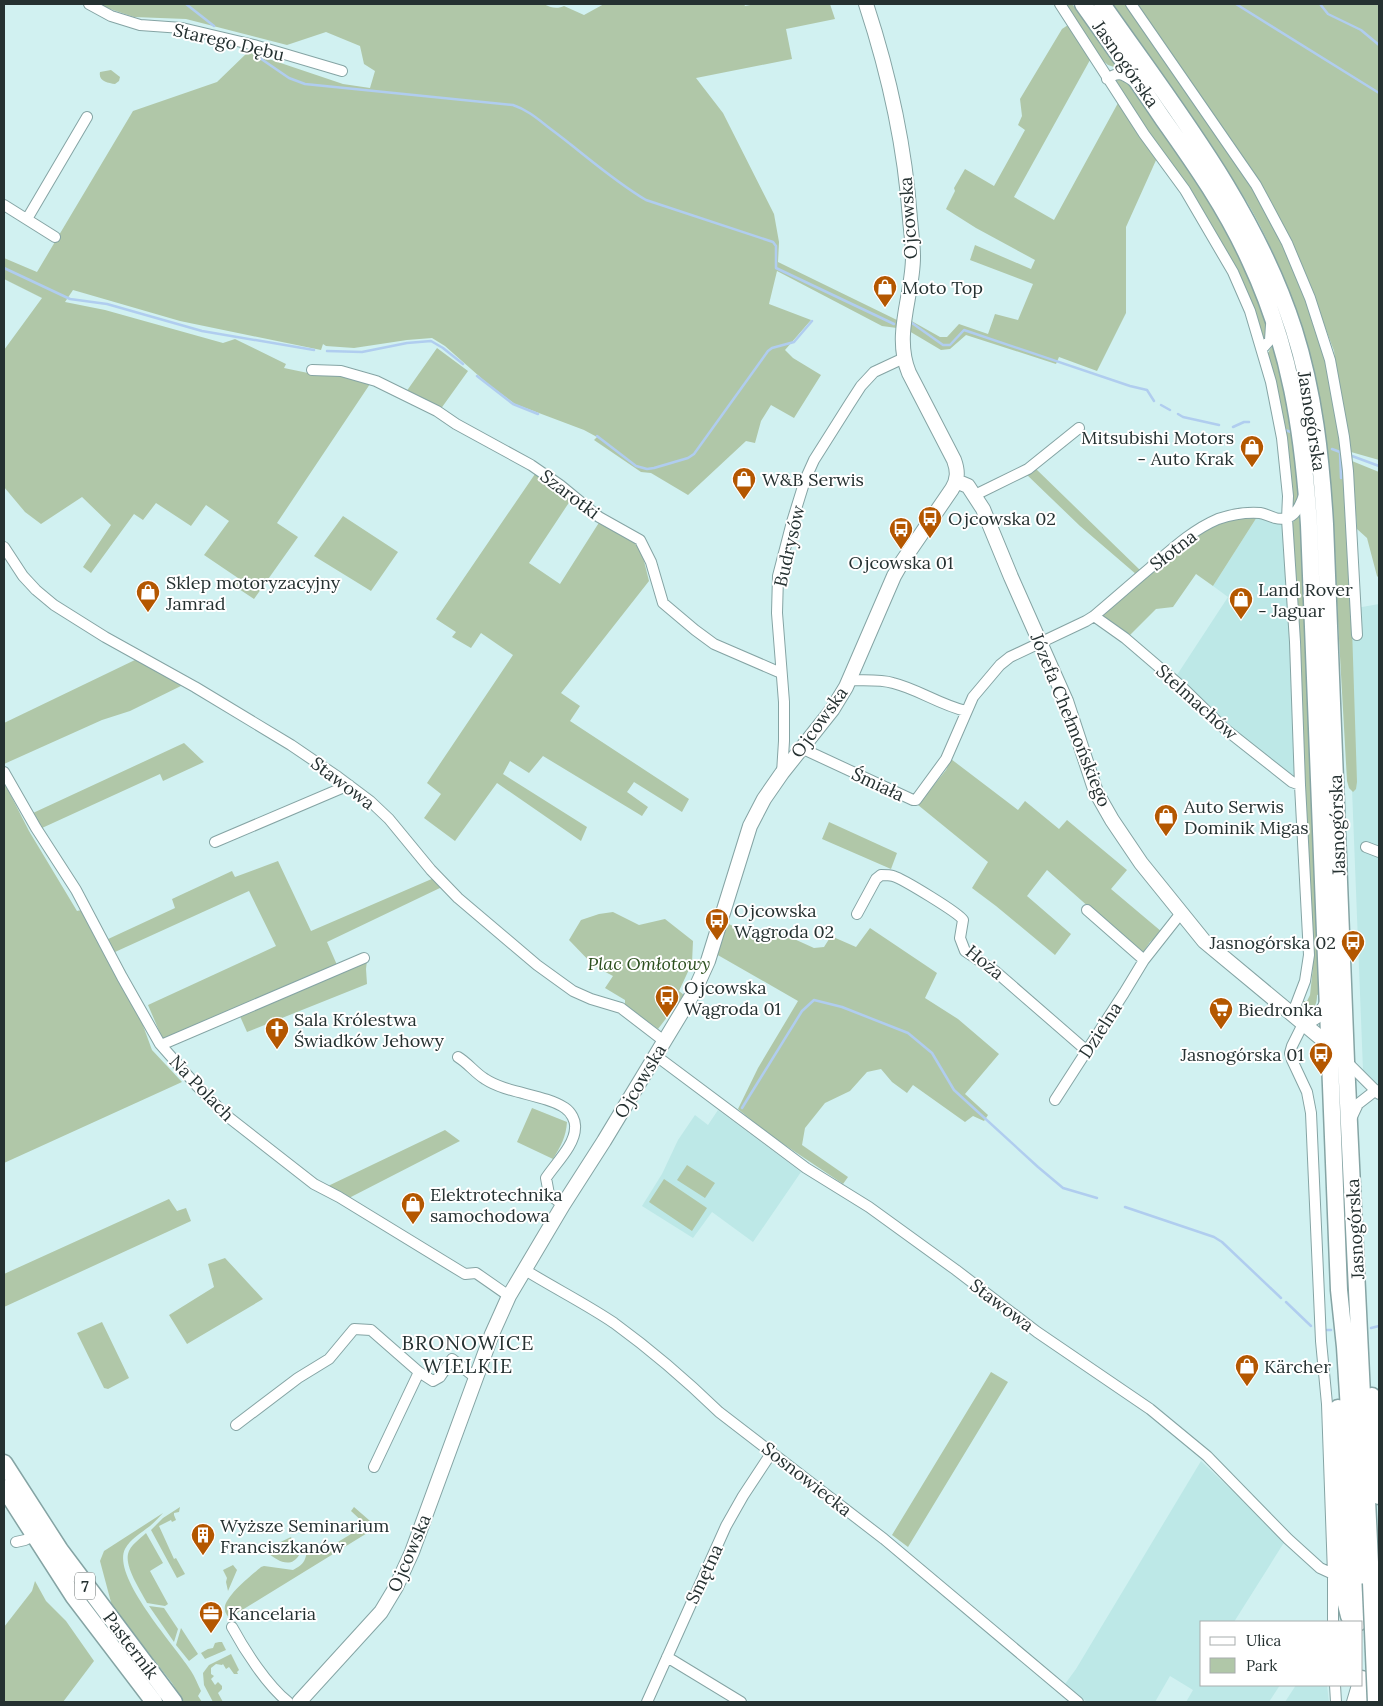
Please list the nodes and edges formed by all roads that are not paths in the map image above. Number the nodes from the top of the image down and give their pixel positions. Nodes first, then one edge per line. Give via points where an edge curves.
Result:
1 (89, 4) edge
2 (866, 4) edge
3 (1060, 4) edge
4 (1083, 4) edge
5 (1102, 4) edge
6 (1131, 4) edge
7 (342, 70) dead end
8 (1108, 79) junction
9 (1140, 85) junction
10 (88, 117) dead end
11 (4, 205) edge
12 (27, 220) junction
13 (55, 238) dead end
14 (1271, 314) junction
15 (1262, 349) junction
16 (904, 358) junction
17 (312, 370) dead end
18 (1079, 428) dead end
19 (956, 480) junction
20 (1307, 486) junction
21 (975, 495) junction
22 (1287, 518) junction
23 (4, 547) edge
24 (7, 558) edge
25 (1094, 616) junction
26 (1357, 636) dead end
27 (1040, 643) junction
28 (781, 673) junction
29 (849, 680) junction
30 (966, 711) junction
31 (801, 748) junction
32 (4, 772) edge
33 (782, 773) junction
34 (349, 785) junction
35 (1300, 785) junction
36 (215, 842) dead end
37 (1366, 847) dead end
38 (1379, 852) edge
39 (1087, 910) dead end
40 (1181, 913) junction
41 (857, 914) dead end
42 (364, 958) dead end
43 (1144, 960) junction
44 (1328, 998) junction
45 (1298, 1020) junction
46 (664, 1041) junction
47 (161, 1045) junction
48 (1331, 1047) junction
49 (1087, 1051) junction
50 (655, 1055) junction
51 (458, 1057) dead end
52 (1346, 1061) junction
53 (1378, 1092) edge
54 (1055, 1100) dead end
55 (1350, 1123) junction
56 (563, 1205) junction
57 (525, 1270) junction
58 (509, 1296) junction
59 (1341, 1313) junction
60 (1359, 1313) junction
61 (419, 1372) junction
62 (476, 1378) junction
63 (236, 1425) dead end
64 (772, 1452) junction
65 (4, 1463) edge
66 (374, 1467) dead end
67 (4, 1488) edge
68 (1379, 1496) edge
69 (33, 1536) junction
70 (16, 1542) dead end
71 (1334, 1574) junction
72 (1364, 1584) junction
73 (1333, 1621) edge
74 (1352, 1621) edge
75 (1359, 1621) edge
76 (232, 1627) dead end
77 (1379, 1630) edge
78 (1363, 1635) edge
79 (667, 1657) junction
80 (1363, 1673) edge
81 (1379, 1675) edge
82 (1335, 1686) edge
83 (1358, 1686) edge
84 (1362, 1686) edge
85 (154, 1702) edge
86 (174, 1702) edge
87 (288, 1702) edge
88 (299, 1702) edge
89 (647, 1702) edge
90 (741, 1702) edge
91 (1078, 1702) edge
92 (1336, 1702) edge
93 (1352, 1702) edge
94 (1363, 1702) edge
95 (1376, 1702) edge

1 - 7 street, Starego Dębu via 111,16 140,25 182,28
2 - 16 street, Ojcowska via 889,83 909,198 914,258 904,325
3 - 8 street
4 - 9 main road, Jasnogórska
5 - 52 main road, Jasnogórska via 1208,156 1251,227 1286,307 1310,390 1317,432 1324,524
6 - 26 street via 1256,185 1287,243 1310,298 1330,360 1344,437
8 - 9 street via 1118,73 1124,74
8 - 15 street via 1185,190 1233,272
9 - 14 main road, Jasnogórska via 1223,208 1250,260
10 - 12 street
11 - 12 street
12 - 13 street
14 - 15 street via 1271,338
14 - 20 main road, Jasnogórska via 1294,394
15 - 22 street via 1282,438
16 - 19 street, Ojcowska via 954,460
16 - 28 street, Budrysów via 874,372 861,386 804,480 778,576
17 - 28 street, Szarotki via 341,371 376,381 438,411 531,465 599,517 640,540 651,562 663,603 695,630 714,644
18 - 21 street via 1028,469
19 - 21 street, Józefa Chełmońskiego via 968,486
19 - 29 street, Ojcowska via 950,494 894,576
20 - 22 street via 1298,508
20 - 44 main road, Jasnogórska
21 - 27 street, Józefa Chełmońskiego
22 - 25 street, Słotna via 1251,513 1207,524 1188,536
22 - 35 street
23 - 24 street, Stawowa
24 - 34 street, Stawowa via 54,605 291,745
25 - 27 street, Słotna
25 - 35 street, Stelmachów via 1174,680 1225,729
27 - 30 street, Śmiała via 1020,651 1000,665 973,697
27 - 40 street, Józefa Chełmońskiego via 1066,701 1096,792 1141,864
28 - 33 street, Budrysów via 784,702
29 - 30 street via 902,685
29 - 31 street, Ojcowska via 832,710
30 - 31 street, Śmiała via 946,759 916,800
31 - 33 street, Ojcowska
32 - 47 street, Na Polach via 76,890
33 - 46 street, Ojcowska via 750,826 703,973
34 - 36 street
34 - 46 street, Stawowa via 389,819 458,898 537,964 573,992 621,1008
35 - 45 street via 1309,955
37 - 38 street
39 - 43 street
40 - 43 street, Dzielna
40 - 45 street, Józefa Chełmońskiego via 1215,951
41 - 49 street, Hoża via 881,875 892,876 945,905 963,920 960,938 965,952 995,971
42 - 47 street
43 - 49 street, Dzielna
44 - 45 street via 1321,1013
44 - 48 main road, Jasnogórska
45 - 48 street, Józefa Chełmońskiego
45 - 71 street via 1290,1054 1307,1092 1311,1113
46 - 50 street, Ojcowska
47 - 58 street, Na Polach via 227,1116 314,1184 465,1274 476,1273
48 - 52 street, Józefa Chełmońskiego
48 - 59 main road, Jasnogórska
49 - 54 street, Dzielna
50 - 56 street, Ojcowska
50 - 71 street, Stawowa via 806,1168 869,1207 1037,1332 1150,1409 1206,1456 1320,1568
51 - 56 street via 485,1079 565,1108 572,1115 576,1128 571,1144 546,1178 549,1194
52 - 53 street, Józefa Chełmońskiego
52 - 55 main road, Jasnogórska
53 - 55 street, Józefa Chełmońskiego via 1358,1104
55 - 60 main road, Jasnogórska
56 - 57 street, Ojcowska
57 - 58 street, Ojcowska
57 - 64 street, Sosnowiecka via 613,1323
58 - 62 street, Ojcowska
59 - 72 main road, Jasnogórska
59 - 74 main road via 1337,1355 1345,1600
60 - 68 main road via 1372,1393
60 - 72 main road, Jasnogórska
61 - 62 street via 433,1381 452,1359
61 - 63 street via 371,1330 354,1329 329,1359 285,1387
61 - 66 street
62 - 88 street, Ojcowska via 396,1587 381,1612
64 - 79 street, Smętna via 726,1526
64 - 91 street, Sosnowiecka via 884,1539
65 - 86 main road, Pasternik / 7 via 60,1550
67 - 69 main road, Pasternik / 7
69 - 70 street
69 - 85 main road, Pasternik / 7 via 74,1597
71 - 73 street
72 - 75 main road, Jasnogórska
72 - 95 main road, Jasnogórska, bridge
76 - 87 street via 279,1695
77 - 78 street
79 - 89 street, Smętna
79 - 90 street
80 - 81 street
82 - 92 street
83 - 93 street
84 - 94 main road

